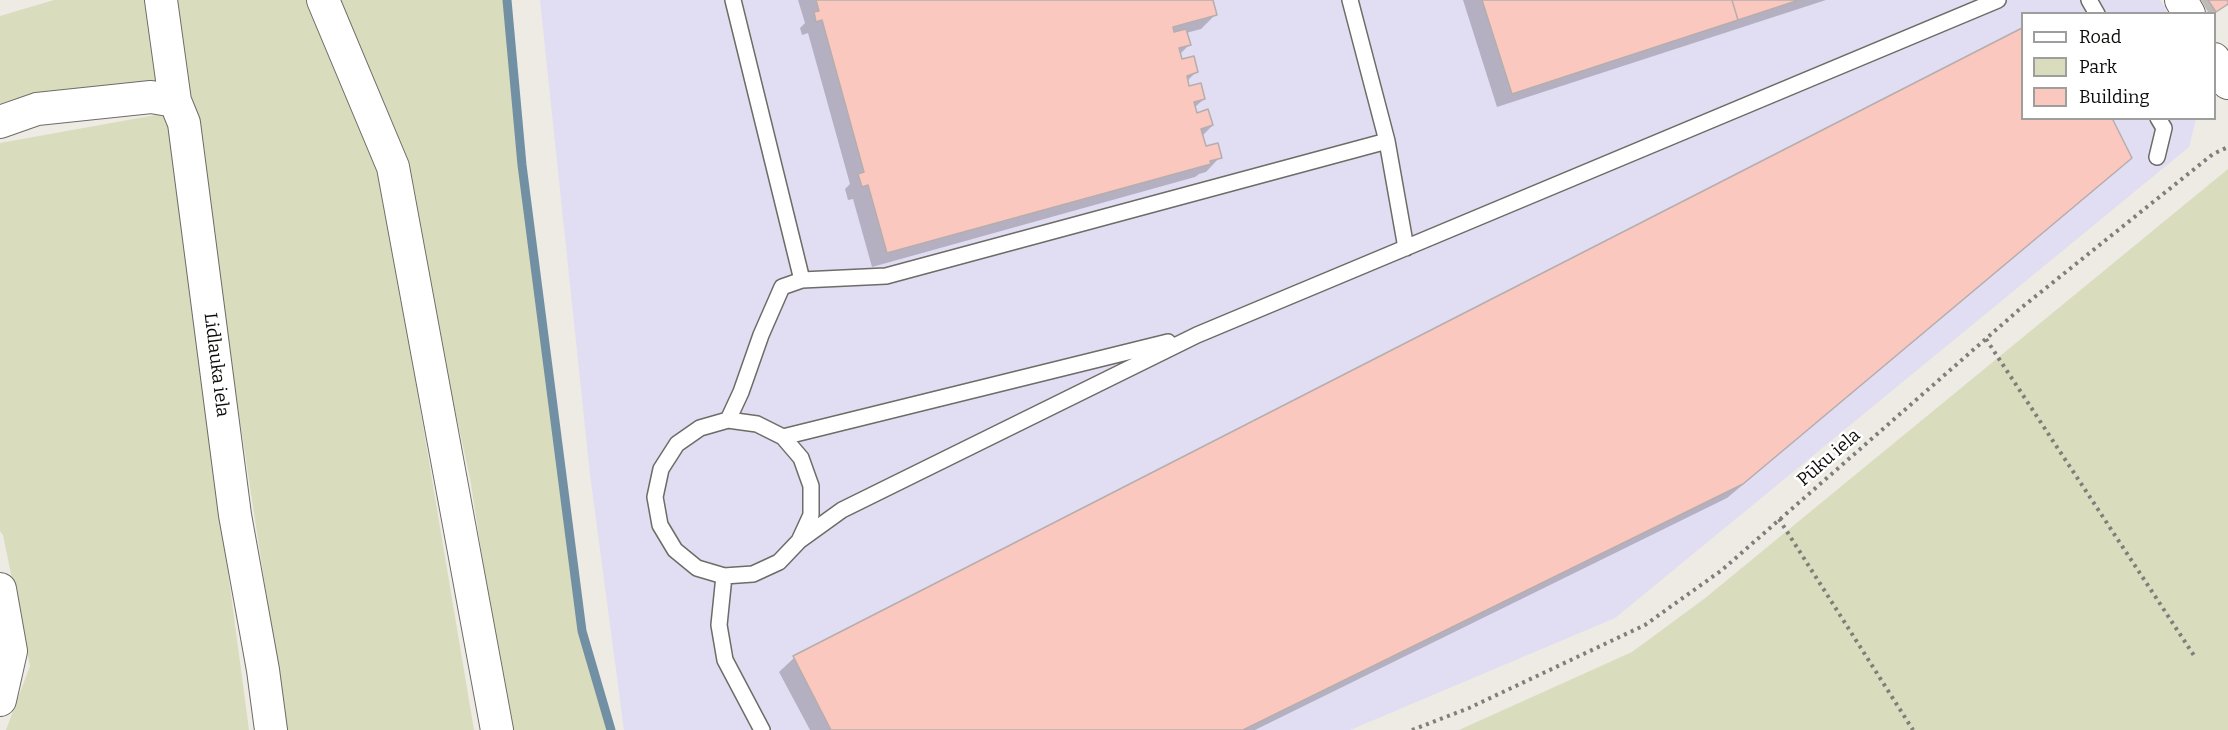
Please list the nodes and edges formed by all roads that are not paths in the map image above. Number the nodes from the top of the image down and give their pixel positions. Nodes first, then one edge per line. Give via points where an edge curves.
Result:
1 (161, 0) edge
2 (323, 0) edge
3 (733, 0) edge
4 (1350, 0) edge
5 (1998, 0) edge
6 (2216, 62) edge
7 (2228, 83) edge
8 (175, 101) junction
9 (2159, 120) edge
10 (0, 122) edge
11 (1387, 141) junction
12 (2157, 157) dead end
13 (1406, 248) junction
14 (802, 280) junction
15 (1197, 334) junction
16 (728, 420) junction
17 (783, 437) junction
18 (799, 541) junction
19 (724, 576) junction
20 (0, 589) edge
21 (0, 700) edge
22 (271, 730) edge
23 (497, 730) edge
24 (762, 730) edge

1 - 8 street, Lidlauka iela
2 - 23 street via 393,167
3 - 14 lane
4 - 11 lane
5 - 13 lane
6 - 7 street
8 - 10 street via 151,97 37,109
8 - 22 street, Lidlauka iela via 184,123 235,515
9 - 12 lane via 2164,128
11 - 13 lane
11 - 14 lane via 886,276
13 - 15 lane
14 - 16 lane via 782,287
15 - 17 lane
15 - 18 lane via 842,510
16 - 17 lane via 757,424
16 - 19 lane via 700,428 677,444 662,469 655,497 660,525 675,550 697,568
17 - 18 lane via 801,458 811,486 810,514
18 - 19 lane via 779,562 753,574
19 - 24 lane via 719,625 725,660
20 - 21 street via 12,651

